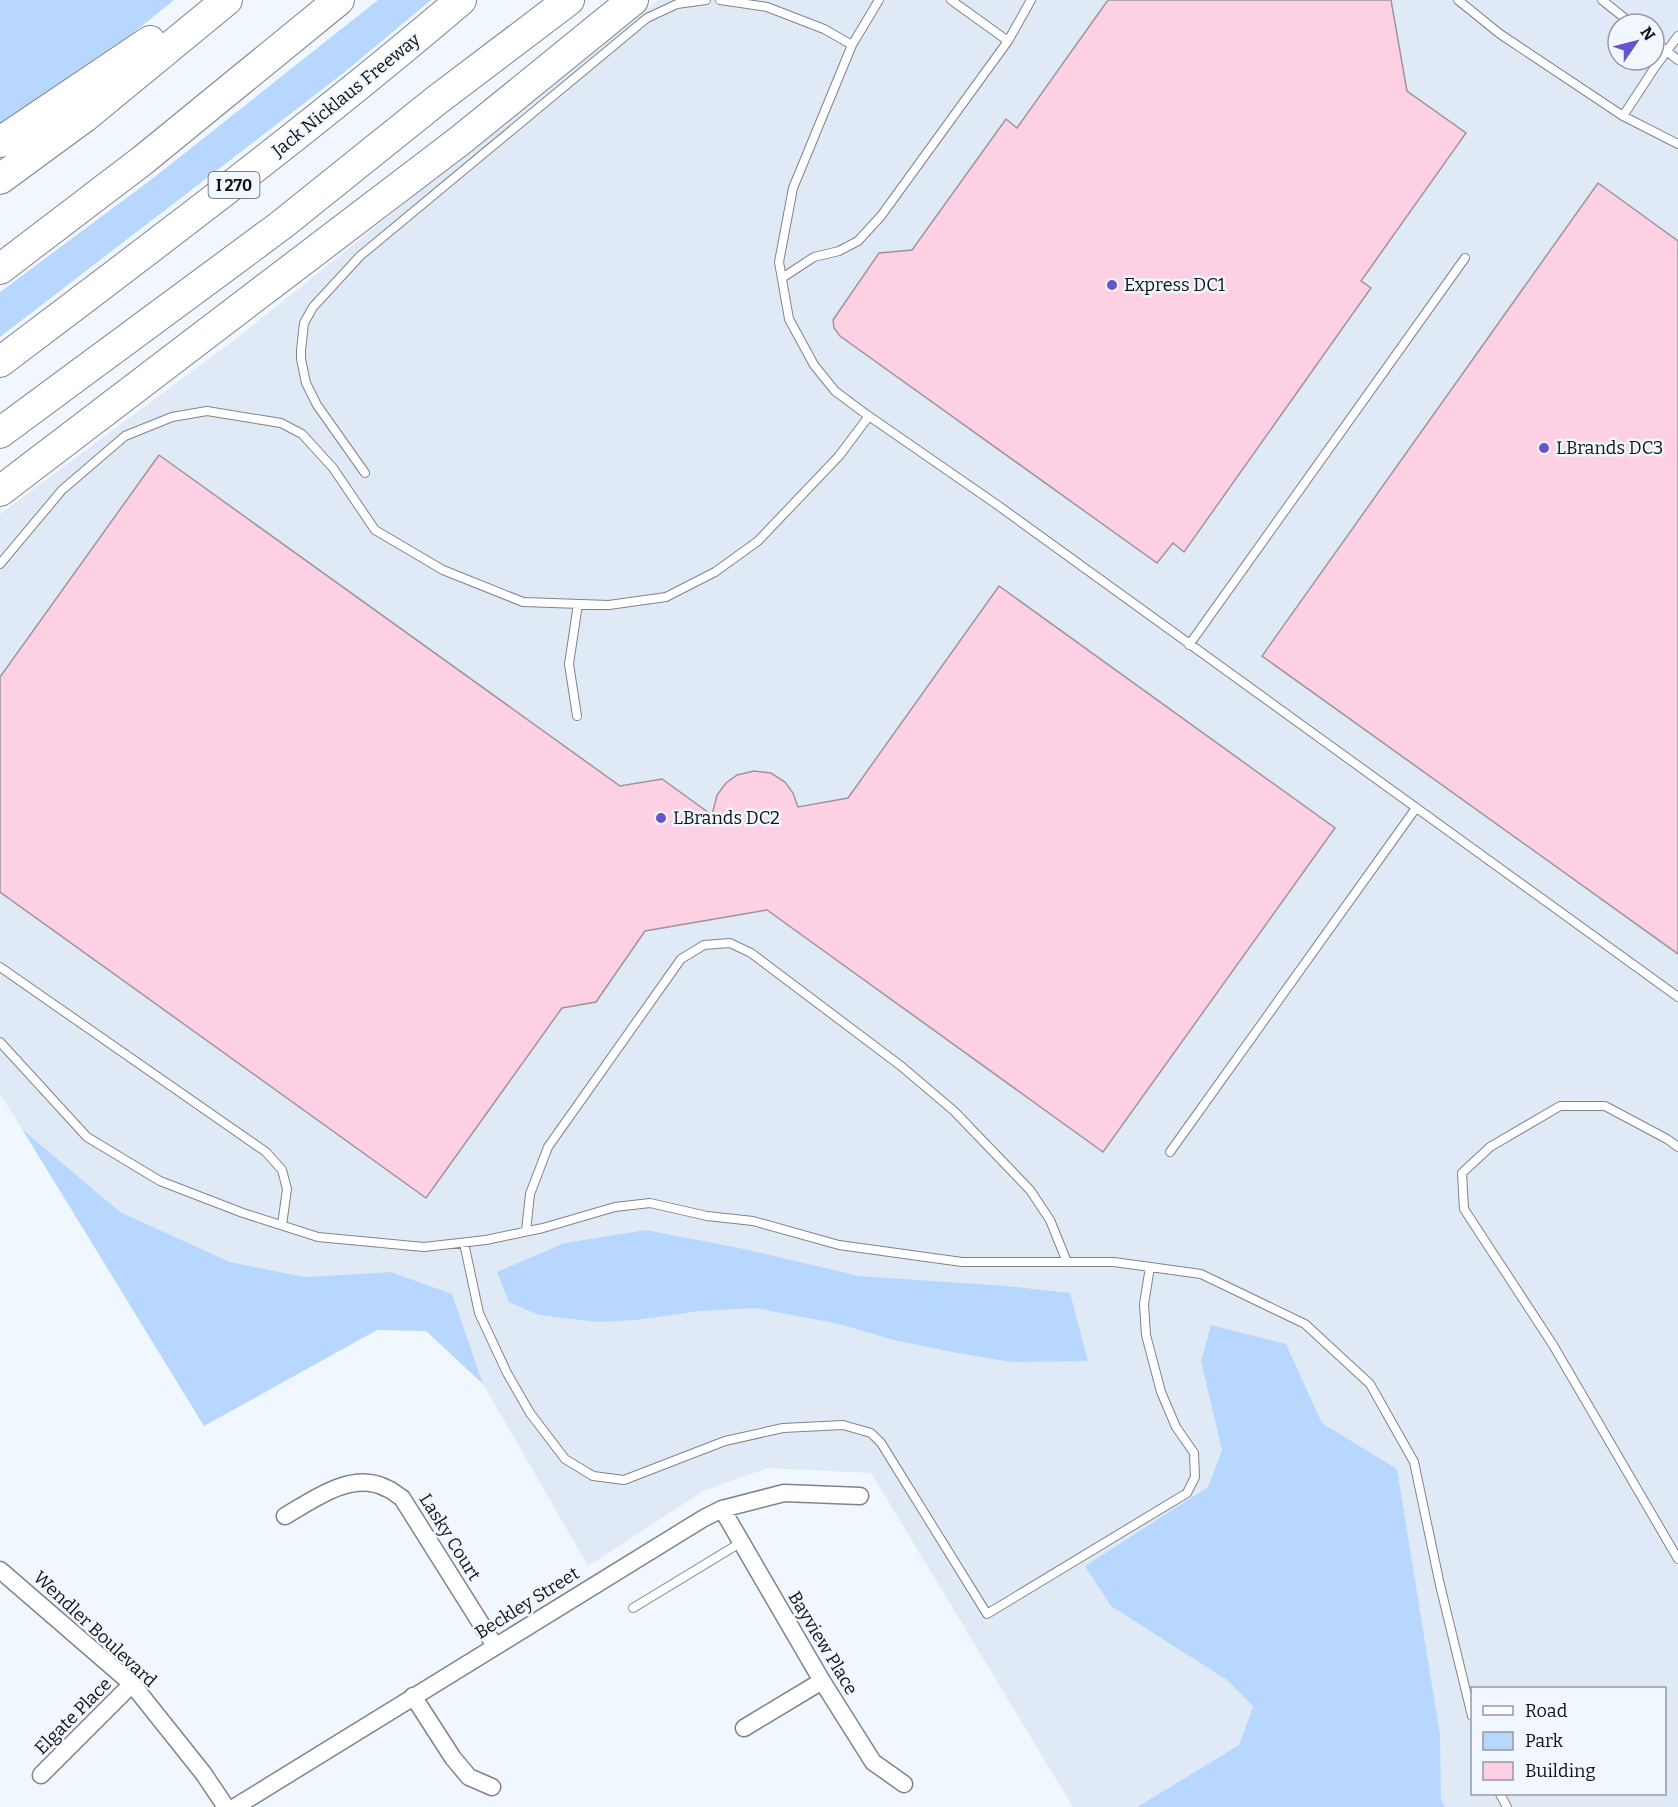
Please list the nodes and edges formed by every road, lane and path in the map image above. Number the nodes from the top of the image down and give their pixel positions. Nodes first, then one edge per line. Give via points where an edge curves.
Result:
1 (210, 0) edge
2 (227, 0) edge
3 (339, 0) edge
4 (461, 0) edge
5 (569, 0) edge
6 (633, 0) edge
7 (706, 0) edge
8 (720, 0) edge
9 (879, 0) edge
10 (951, 0) edge
11 (1031, 0) edge
12 (1458, 0) edge
13 (1602, 0) edge
14 (1617, 12) edge
15 (1678, 36) edge
16 (1008, 41) junction
17 (852, 45) junction
18 (1668, 52) junction
19 (1678, 60) edge
20 (1623, 116) junction
21 (0, 142) edge
22 (1678, 144) edge
23 (0, 179) edge
24 (1465, 258) dead end
25 (0, 268) edge
26 (782, 278) junction
27 (0, 362) edge
28 (869, 416) junction
29 (0, 433) edge
30 (365, 473) dead end
31 (0, 491) edge
32 (0, 564) edge
33 (578, 604) junction
34 (1189, 645) junction
35 (577, 716) dead end
36 (1416, 808) junction
37 (0, 967) edge
38 (1678, 997) edge
39 (0, 1042) edge
40 (1678, 1148) edge
41 (1170, 1152) dead end
42 (282, 1226) junction
43 (526, 1231) junction
44 (464, 1243) junction
45 (1067, 1262) junction
46 (1150, 1267) junction
47 (860, 1496) dead end
48 (722, 1509) junction
49 (285, 1516) dead end
50 (740, 1543) junction
51 (1678, 1559) edge
52 (0, 1570) edge
53 (633, 1608) dead end
54 (495, 1646) junction
55 (822, 1681) junction
56 (132, 1684) junction
57 (413, 1696) junction
58 (1471, 1708) edge
59 (744, 1728) dead end
60 (41, 1775) dead end
61 (904, 1784) dead end
62 (492, 1787) dead end
63 (226, 1807) edge
64 (235, 1807) edge

1 - 21 highway
2 - 23 highway via 86,116
3 - 25 highway via 143,160
4 - 27 highway, Jack Nicklaus Freeway / I 270 via 221,195
5 - 29 highway via 280,226
6 - 31 highway via 462,139
7 - 30 lane via 677,4 647,18 360,256 313,307 304,323 302,341 306,383
8 - 17 lane via 767,7 824,29
9 - 17 lane
10 - 16 lane
11 - 16 lane
12 - 20 lane via 1500,34
13 - 14 lane
15 - 18 lane
16 - 26 lane via 881,216 858,241 814,257
17 - 26 lane via 793,188 779,262
18 - 19 lane
18 - 20 lane
20 - 22 lane
24 - 34 lane
26 - 28 lane via 789,319 814,365 835,391
28 - 33 lane via 840,456 758,541 715,572 666,597 609,605
28 - 34 lane
32 - 33 lane via 62,490 125,436 171,417 207,411 281,423 302,434 333,468 375,530 443,570 523,602
33 - 35 lane via 569,664
34 - 36 lane
36 - 38 lane
36 - 41 lane
37 - 42 lane via 266,1152 282,1170 287,1189
39 - 42 lane via 87,1137 160,1181
40 - 51 lane via 1605,1106 1560,1106 1490,1147 1462,1173 1464,1209 1553,1345
42 - 44 lane via 318,1237 424,1247
43 - 44 lane
43 - 45 lane via 615,1207 650,1203 753,1221 861,1249 962,1262
43 - 45 lane via 530,1194 554,1138 681,959 704,945 730,943 751,953 831,1012 954,1111 1030,1190 1050,1220
44 - 46 lane via 479,1313 507,1373 530,1413 565,1459 593,1476 624,1480 725,1441 783,1428 843,1425 871,1433 987,1614 1187,1493 1195,1477 1194,1453 1176,1427 1161,1392 1146,1335 1144,1304
45 - 46 lane
46 - 58 lane via 1201,1274 1305,1324 1370,1384 1414,1462
47 - 48 street, Beckley Street via 784,1493
48 - 50 street, Bayview Place
48 - 54 street, Beckley Street
49 - 54 street, Lasky Court via 339,1486 363,1482 384,1486 402,1498
50 - 53 lane
50 - 55 street, Bayview Place
52 - 56 street, Wendler Boulevard
54 - 57 street, Beckley Street
55 - 59 street
55 - 61 street, Bayview Place via 873,1762
56 - 60 street, Elgate Place
56 - 63 street, Wendler Boulevard
57 - 62 street via 469,1778
57 - 64 street, Beckley Street

